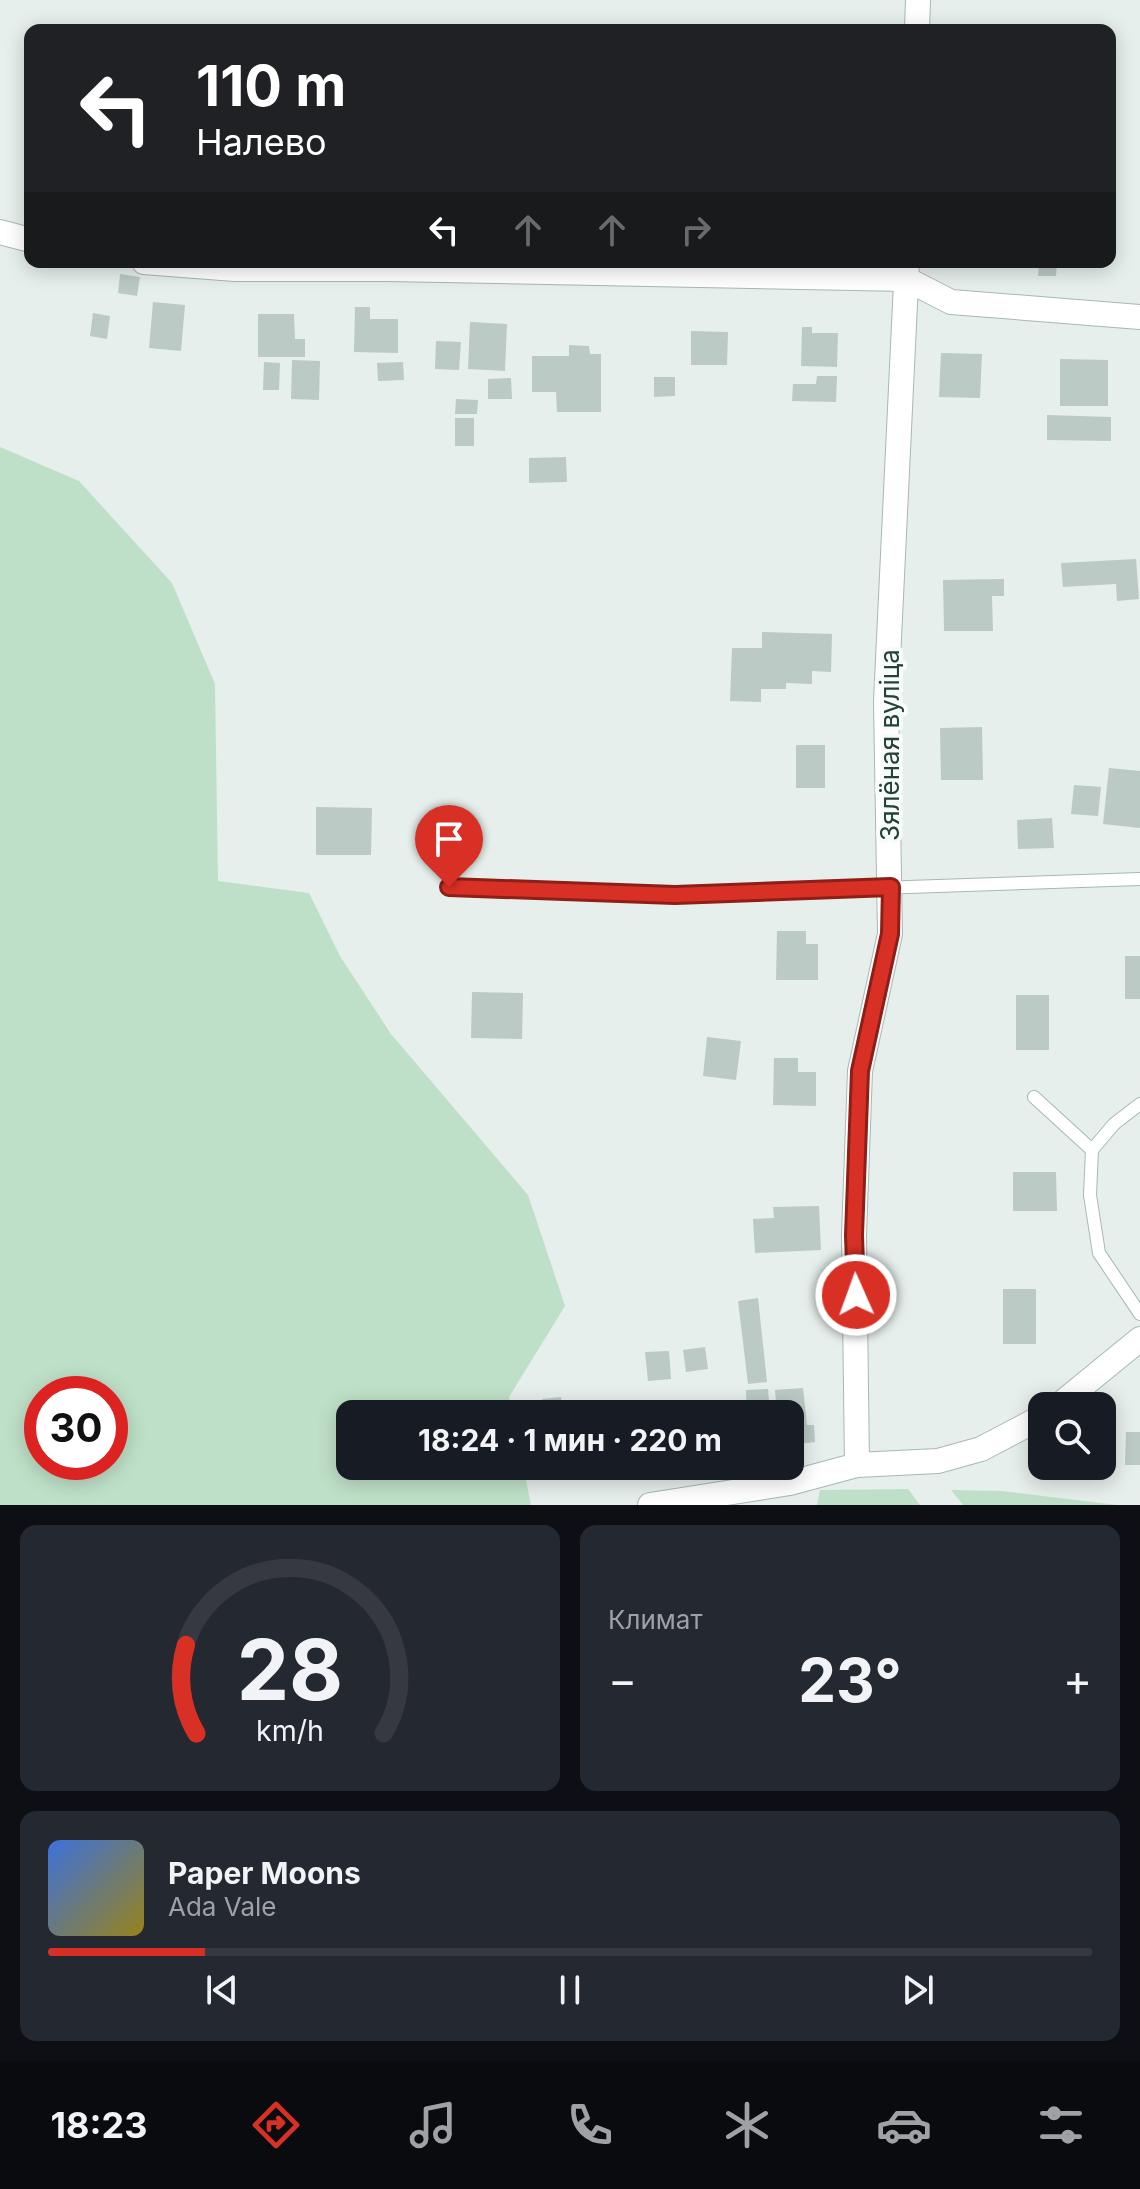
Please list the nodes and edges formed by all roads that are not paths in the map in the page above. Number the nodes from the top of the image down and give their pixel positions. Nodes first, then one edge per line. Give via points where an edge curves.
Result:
1 (918, 0) edge
2 (917, 24) edge
3 (0, 232) edge
4 (24, 238) edge
5 (222, 268) edge
6 (906, 270) edge
7 (1140, 317) edge
8 (1140, 879) edge
9 (449, 887) dead end
10 (891, 887) junction
11 (1034, 1097) dead end
12 (1140, 1104) edge
13 (1092, 1150) junction
14 (1140, 1314) edge
15 (1140, 1339) edge
16 (1075, 1392) edge
17 (1028, 1424) edge
18 (857, 1465) junction
19 (650, 1505) edge

1 - 2 street
3 - 4 street
5 - 6 street
6 - 7 street via 951,302
6 - 10 street, Зялёная вуліца via 886,701
8 - 10 lane
9 - 10 lane via 675,895
10 - 18 street, Зялёная вуліца via 890,934 860,1071 854,1235
11 - 13 lane
12 - 13 lane
13 - 14 lane via 1090,1195 1099,1253
15 - 16 street
17 - 18 street via 981,1449 938,1461
18 - 19 street via 790,1483

